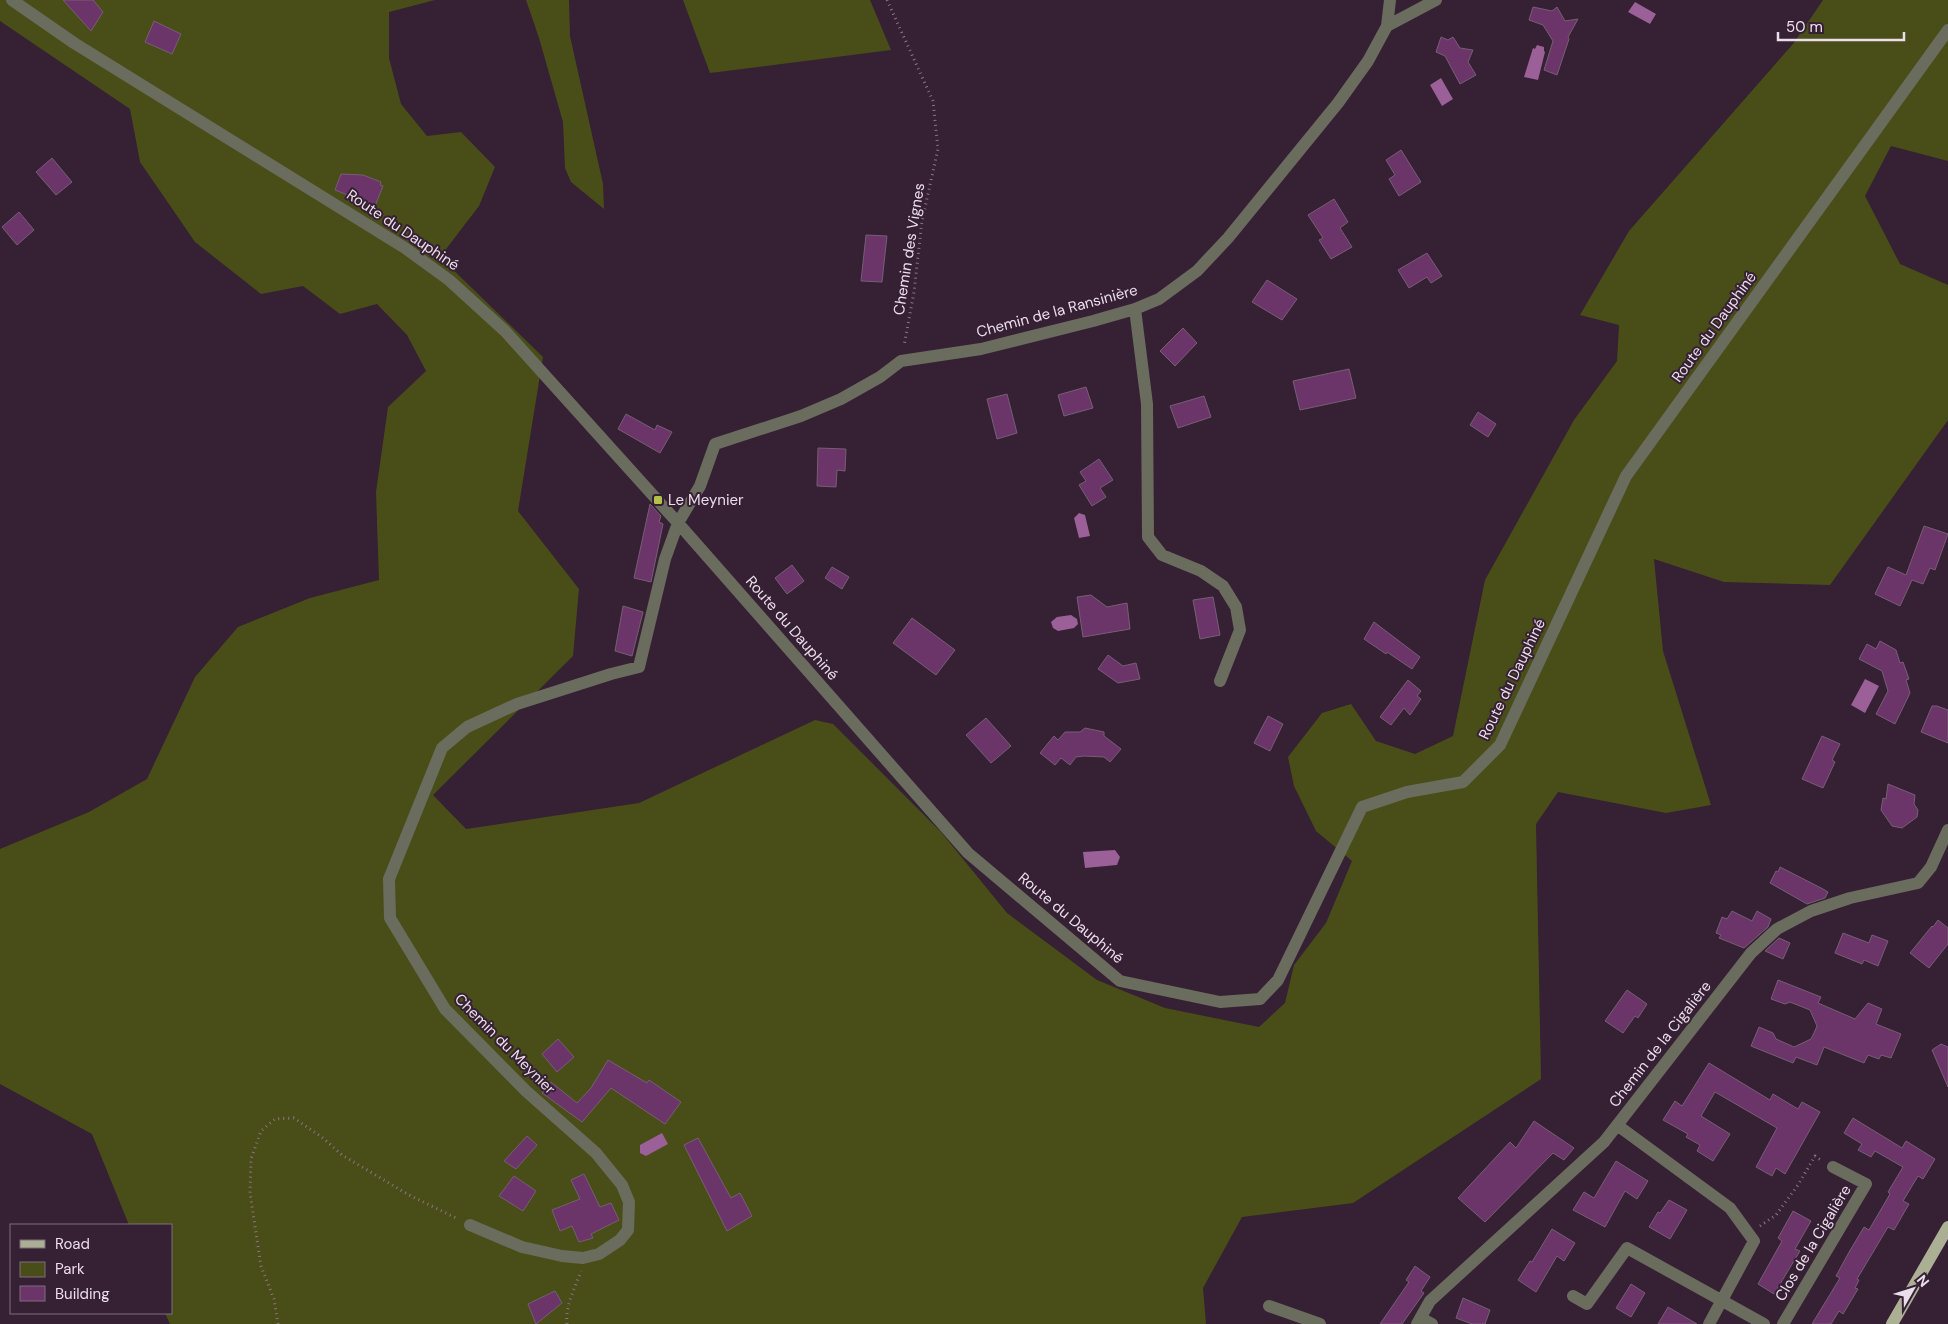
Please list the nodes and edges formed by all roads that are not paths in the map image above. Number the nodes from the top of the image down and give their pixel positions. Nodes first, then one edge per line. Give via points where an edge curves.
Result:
1 (12, 0) edge
2 (1390, 0) edge
3 (1436, 0) edge
4 (1387, 26) junction
5 (1948, 30) edge
6 (1135, 309) junction
7 (678, 523) junction
8 (1220, 680) dead end
9 (1948, 830) edge
10 (1617, 1124) junction
11 (1833, 1167) road end
12 (470, 1225) road end
13 (1948, 1227) edge
14 (1573, 1296) dead end
15 (1722, 1301) junction
16 (1269, 1306) dead end
17 (1423, 1322) edge
18 (1320, 1324) edge
19 (1709, 1324) edge
20 (1764, 1324) edge
21 (1783, 1324) edge
22 (1892, 1324) edge

1 - 7 street, Route du Dauphiné via 74,43 405,248 449,280 505,331
2 - 4 street, Chemin de la Ransinière
3 - 4 street
4 - 6 street, Chemin de la Ransinière via 1368,61 1338,102 1228,238 1197,271 1159,299
5 - 7 street, Route du Dauphiné via 1626,476 1500,745 1462,782 1407,792 1362,807 1278,980 1260,999 1220,1002 1120,981 968,852
6 - 7 street, Chemin de la Ransinière via 981,349 901,361 880,377 801,416 715,444 700,486
6 - 8 street via 1147,404 1148,537 1162,555 1201,571 1223,586 1236,607 1240,630
7 - 12 street, Chemin du Meynier via 665,559 639,667 517,704 467,728 442,748 389,879 390,918 445,1009 526,1091 596,1153 622,1186 629,1202 628,1230 620,1240 599,1254 583,1258 522,1247
9 - 10 street, Chemin de la Cigalière via 1931,867 1918,883 1850,898 1811,911 1770,935 1751,953
10 - 15 street via 1730,1208 1754,1241
10 - 17 street, Chemin de la Cigalière via 1604,1142 1430,1301
11 - 21 street, Clos de la Cigalière via 1866,1184
13 - 22 main road
14 - 15 street via 1588,1304 1627,1248
15 - 19 street
15 - 20 street
16 - 18 street

